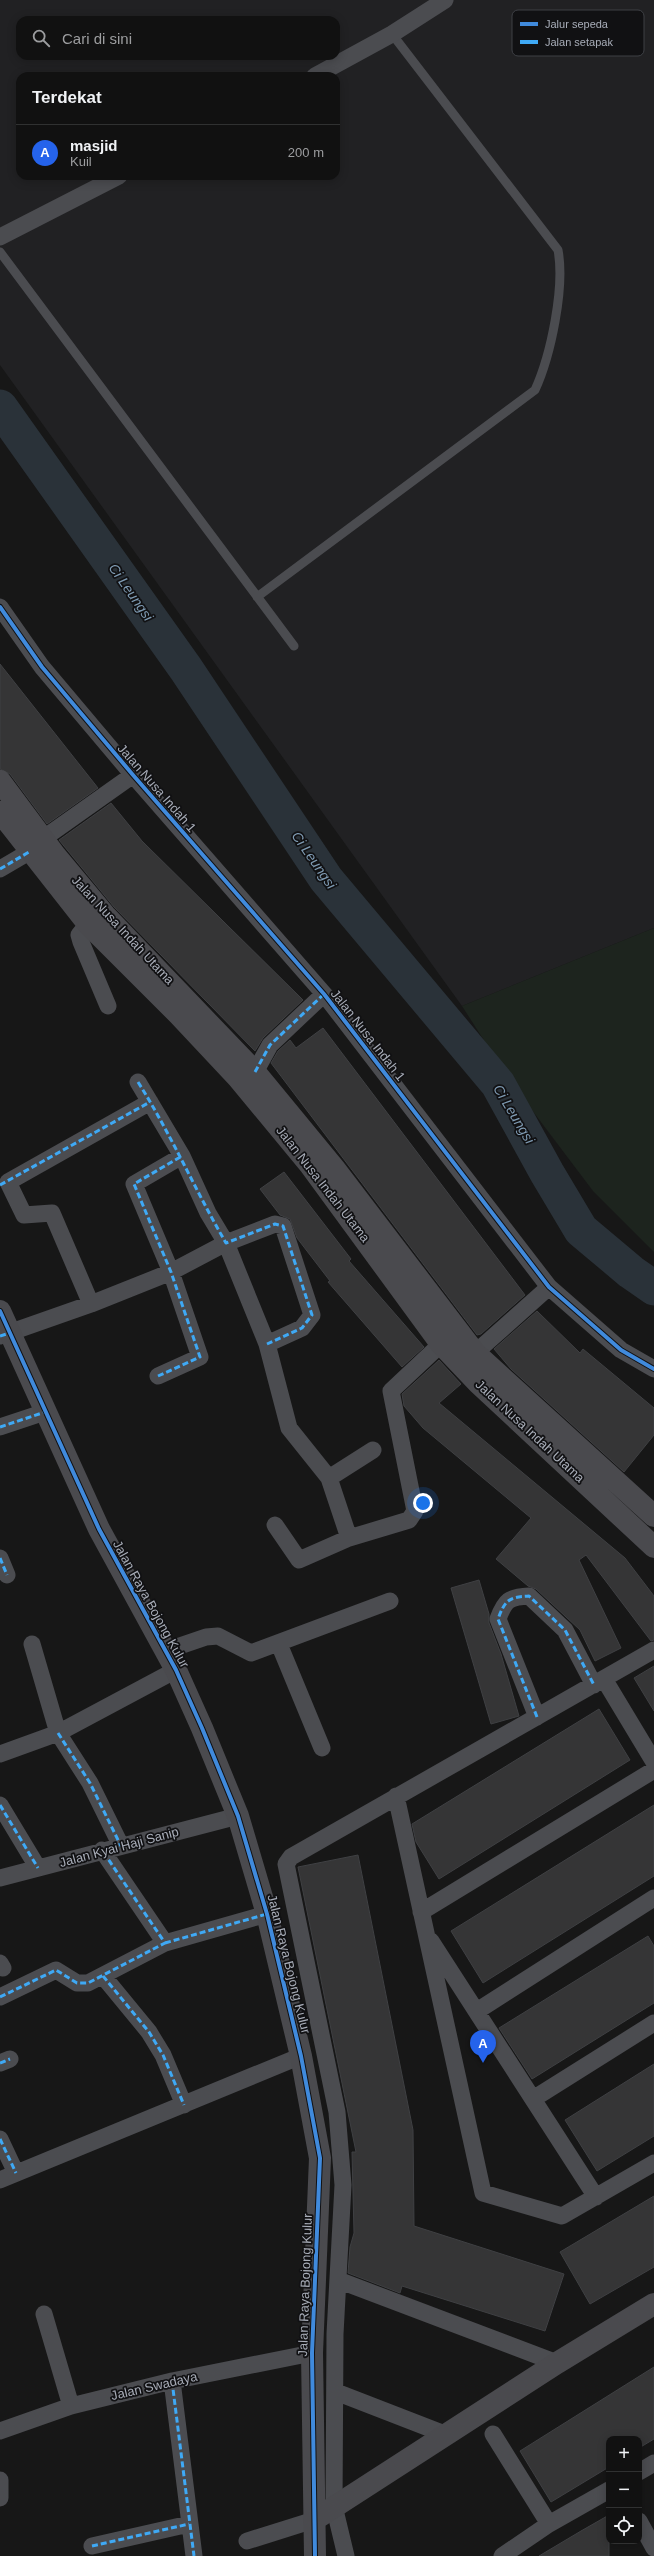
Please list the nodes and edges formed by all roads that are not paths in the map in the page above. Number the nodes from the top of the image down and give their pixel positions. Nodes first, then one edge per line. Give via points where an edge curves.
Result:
1 (445, 0) edge
2 (392, 34) junction
3 (322, 72) edge
4 (111, 180) edge
5 (0, 237) edge
6 (0, 252) edge
7 (257, 597) junction
8 (0, 607) edge
9 (294, 646) dead end
10 (132, 776) junction
11 (0, 781) edge
12 (0, 812) edge
13 (36, 845) junction
14 (0, 869) edge
15 (88, 924) junction
16 (324, 994) junction
17 (108, 1006) dead end
18 (255, 1072) junction
19 (138, 1082) dead end
20 (150, 1102) junction
21 (182, 1156) junction
22 (226, 1243) junction
23 (171, 1272) junction
24 (404, 1276) junction
25 (549, 1287) junction
26 (91, 1304) junction
27 (0, 1311) edge
28 (5, 1335) edge
29 (267, 1344) junction
30 (442, 1344) junction
31 (475, 1353) junction
32 (654, 1369) edge
33 (158, 1376) dead end
34 (45, 1412) junction
35 (0, 1427) edge
36 (372, 1450) dead end
37 (329, 1478) junction
38 (654, 1516) edge
39 (275, 1525) dead end
40 (349, 1538) junction
41 (654, 1547) edge
42 (0, 1558) edge
43 (7, 1575) dead end
44 (390, 1601) dead end
45 (32, 1644) dead end
46 (279, 1644) junction
47 (165, 1650) junction
48 (654, 1650) edge
49 (176, 1670) junction
50 (599, 1682) junction
51 (537, 1717) junction
52 (58, 1733) junction
53 (322, 1748) dead end
54 (0, 1754) edge
55 (654, 1762) edge
56 (654, 1770) edge
57 (396, 1796) junction
58 (0, 1805) edge
59 (238, 1816) junction
60 (121, 1846) junction
61 (102, 1850) junction
62 (38, 1868) junction
63 (0, 1878) edge
64 (654, 1898) edge
65 (421, 1912) junction
66 (267, 1914) junction
67 (425, 1931) junction
68 (164, 1943) junction
69 (103, 1976) junction
70 (0, 1997) edge
71 (477, 2011) junction
72 (654, 2023) edge
73 (301, 2056) junction
74 (533, 2098) junction
75 (184, 2105) junction
76 (0, 2139) edge
77 (654, 2163) edge
78 (16, 2173) junction
79 (0, 2180) edge
80 (596, 2197) junction
81 (338, 2280) junction
82 (654, 2304) edge
83 (44, 2314) dead end
84 (312, 2353) junction
85 (557, 2363) junction
86 (172, 2381) junction
87 (336, 2392) junction
88 (70, 2406) junction
89 (0, 2431) edge
90 (493, 2434) dead end
91 (447, 2435) junction
92 (654, 2462) edge
93 (642, 2470) edge
94 (0, 2480) edge
95 (606, 2492) edge
96 (0, 2498) edge
97 (334, 2506) junction
98 (314, 2520) junction
99 (189, 2524) junction
100 (549, 2524) junction
101 (642, 2526) edge
102 (247, 2541) dead end
103 (92, 2546) dead end
104 (654, 2548) edge
105 (194, 2556) edge
106 (314, 2556) edge
107 (346, 2556) edge
108 (502, 2556) edge

1 - 2 street
2 - 3 street
2 - 7 lane via 558,250 561,274 549,352 535,390
4 - 5 street
6 - 7 lane
7 - 9 lane
8 - 10 street, Jalan Nusa Indah 1 via 42,667
10 - 13 street
10 - 16 street, Jalan Nusa Indah 1
11 - 13 street, Jalan Nusa Indah Utama
12 - 13 street, Jalan Nusa Indah Utama
13 - 14 street
13 - 15 street, Jalan Nusa Indah Utama
13 - 18 street, Jalan Nusa Indah Utama via 55,856 105,914
15 - 17 street via 79,935
15 - 24 street, Jalan Nusa Indah Utama via 238,1078
16 - 18 street via 270,1045
16 - 25 street, Jalan Nusa Indah 1
18 - 24 street, Jalan Nusa Indah Utama via 334,1168
19 - 20 street
20 - 21 street
20 - 26 street via 8,1182 24,1215 52,1213
21 - 22 street via 208,1213
21 - 23 street via 134,1184
22 - 23 street
22 - 29 street
22 - 29 street via 275,1224 283,1226 312,1315 302,1328
23 - 26 street
23 - 33 street via 200,1357
24 - 30 street, Jalan Nusa Indah Utama
24 - 31 street, Jalan Nusa Indah Utama
25 - 31 street
25 - 32 street, Jalan Nusa Indah 1 via 621,1350
26 - 28 street
27 - 28 street, Jalan Raya Bojong Kulur
28 - 34 street, Jalan Raya Bojong Kulur
29 - 37 street via 289,1428
30 - 40 street via 391,1391 414,1511 409,1520
30 - 41 street, Jalan Nusa Indah Utama via 478,1383
31 - 38 street, Jalan Nusa Indah Utama
34 - 35 street
34 - 47 street, Jalan Raya Bojong Kulur via 99,1530
36 - 37 street
37 - 40 street
39 - 40 street via 299,1560
42 - 43 street
44 - 46 street
45 - 52 street
46 - 47 street via 250,1653 218,1636 206,1637
46 - 53 street
47 - 49 street, Jalan Raya Bojong Kulur
48 - 50 street
49 - 52 street
49 - 59 street, Jalan Raya Bojong Kulur
50 - 51 street
50 - 51 street via 565,1630 529,1596 514,1597 504,1604 498,1619
50 - 55 street
51 - 57 street
52 - 54 street
52 - 60 street via 90,1783
56 - 65 street
57 - 65 street
57 - 81 street via 291,1857 286,1864 338,2112 343,2184
58 - 62 street
59 - 60 street, Jalan Kyai Haji Sanip
59 - 66 street, Jalan Raya Bojong Kulur
60 - 61 street, Jalan Kyai Haji Sanip
61 - 62 street, Jalan Kyai Haji Sanip
61 - 68 street
62 - 63 street, Jalan Kyai Haji Sanip
64 - 71 street
65 - 67 street
66 - 68 street
66 - 73 street, Jalan Raya Bojong Kulur
67 - 71 street
67 - 80 street via 483,2193 562,2216
68 - 69 street
69 - 70 street via 82,1984 62,1972 49,1971
69 - 75 street via 149,2032
71 - 74 street
72 - 74 street
73 - 75 street
73 - 84 street, Jalan Raya Bojong Kulur via 320,2158
74 - 80 street
75 - 78 street
76 - 78 street
77 - 80 street
78 - 79 street
81 - 85 street
81 - 87 street via 335,2334
82 - 85 street
83 - 88 street
84 - 86 street, Jalan Swadaya
84 - 98 street, Jalan Raya Bojong Kulur
85 - 91 street
86 - 88 street, Jalan Swadaya
86 - 99 street
87 - 91 street
87 - 97 street
88 - 89 street, Jalan Swadaya
90 - 100 street
91 - 97 street
92 - 93 street
94 - 96 street
95 - 100 street
97 - 98 street
97 - 107 street
98 - 102 street
98 - 106 street, Jalan Raya Bojong Kulur
99 - 103 street
99 - 105 street
100 - 108 street
101 - 104 street

